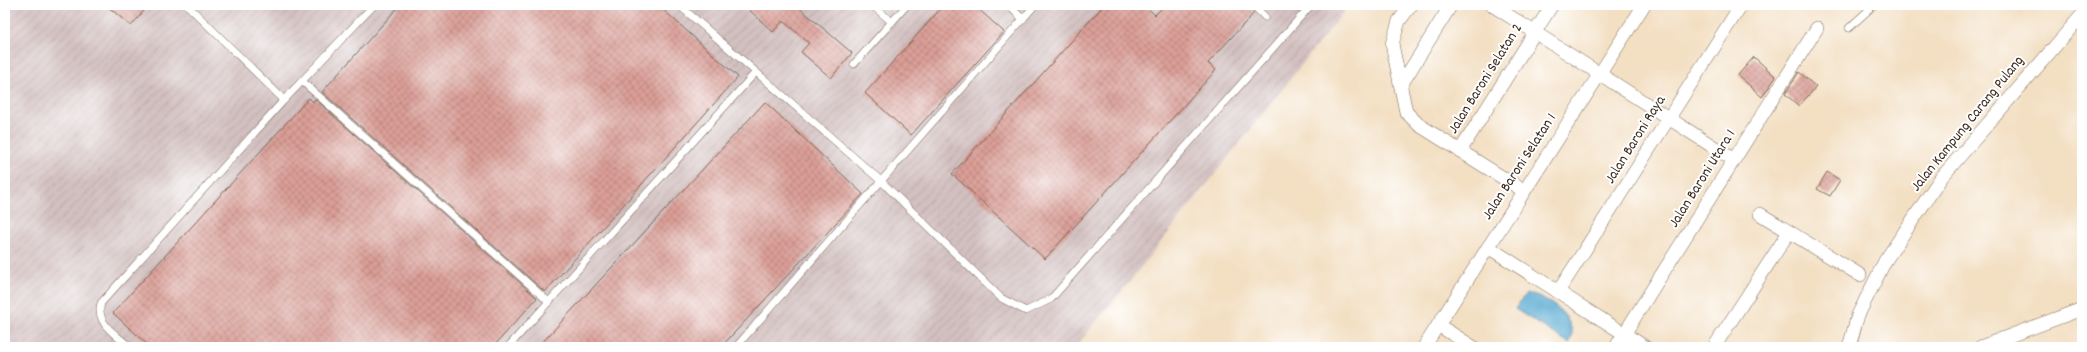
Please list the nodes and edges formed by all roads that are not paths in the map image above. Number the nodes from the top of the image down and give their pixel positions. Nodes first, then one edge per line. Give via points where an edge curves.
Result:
1 (188, 5) edge
2 (374, 5) edge
3 (679, 5) edge
4 (872, 5) edge
5 (907, 5) edge
6 (1008, 5) edge
7 (1035, 5) edge
8 (1253, 5) edge
9 (1311, 5) edge
10 (1411, 5) edge
11 (1451, 5) edge
12 (1492, 5) edge
13 (1552, 5) edge
14 (1644, 5) edge
15 (1740, 5) edge
16 (1874, 5) edge
17 (2082, 15) edge
18 (1265, 17) dead end
19 (1023, 19) junction
20 (892, 22) junction
21 (1817, 28) dead end
22 (1849, 28) dead end
23 (1535, 32) junction
24 (854, 64) dead end
25 (756, 72) junction
26 (1599, 74) junction
27 (302, 82) junction
28 (1401, 86) junction
29 (284, 100) junction
30 (1668, 118) junction
31 (1460, 151) junction
32 (1734, 160) junction
33 (881, 181) junction
34 (1524, 191) junction
35 (1760, 214) dead end
36 (1788, 232) junction
37 (1488, 247) junction
38 (1860, 275) dead end
39 (1558, 292) junction
40 (548, 302) junction
41 (2082, 309) edge
42 (1438, 325) junction
43 (1624, 334) junction
44 (130, 347) edge
45 (508, 347) edge
46 (736, 347) edge
47 (1424, 347) edge
48 (1472, 347) edge
49 (1616, 347) edge
50 (1645, 347) edge
51 (1714, 347) edge
52 (1849, 347) edge
53 (1980, 347) edge

1 - 29 lane
2 - 27 lane
3 - 25 lane
4 - 20 lane
5 - 20 lane
6 - 19 lane
7 - 19 lane
8 - 18 lane
9 - 33 lane via 1050,299 1026,311 1000,298
10 - 28 street via 1399,22 1392,44
11 - 28 street
12 - 23 street
13 - 23 street, Jalan Baroni Selatan 2
14 - 26 street, Jalan Baroni Selatan 1
15 - 30 street, Jalan Baroni Raya
16 - 22 lane
17 - 52 street, Jalan Kampung Carang Pulang via 1941,178 1885,261 1858,315
19 - 33 lane
20 - 24 lane
21 - 32 street, Jalan Baroni Utara 1
23 - 26 street
23 - 31 street, Jalan Baroni Selatan 2
25 - 33 lane
25 - 40 lane
26 - 30 street
26 - 34 street, Jalan Baroni Selatan 1
27 - 29 lane
27 - 40 lane
28 - 31 street via 1406,112 1419,125
29 - 44 lane via 101,303 99,308 102,320
30 - 32 street
30 - 39 street, Jalan Baroni Raya
31 - 34 street
32 - 43 street, Jalan Baroni Utara 1
33 - 46 lane
34 - 37 street, Jalan Baroni Selatan 1
35 - 36 street
36 - 38 street
36 - 51 street
37 - 39 street
37 - 42 street, Jalan Baroni Selatan 1
39 - 43 street
40 - 45 lane
41 - 53 street
42 - 47 street, Jalan Baroni Selatan 1
42 - 48 street
43 - 49 street, Jalan Baroni Utara 1
43 - 50 street

